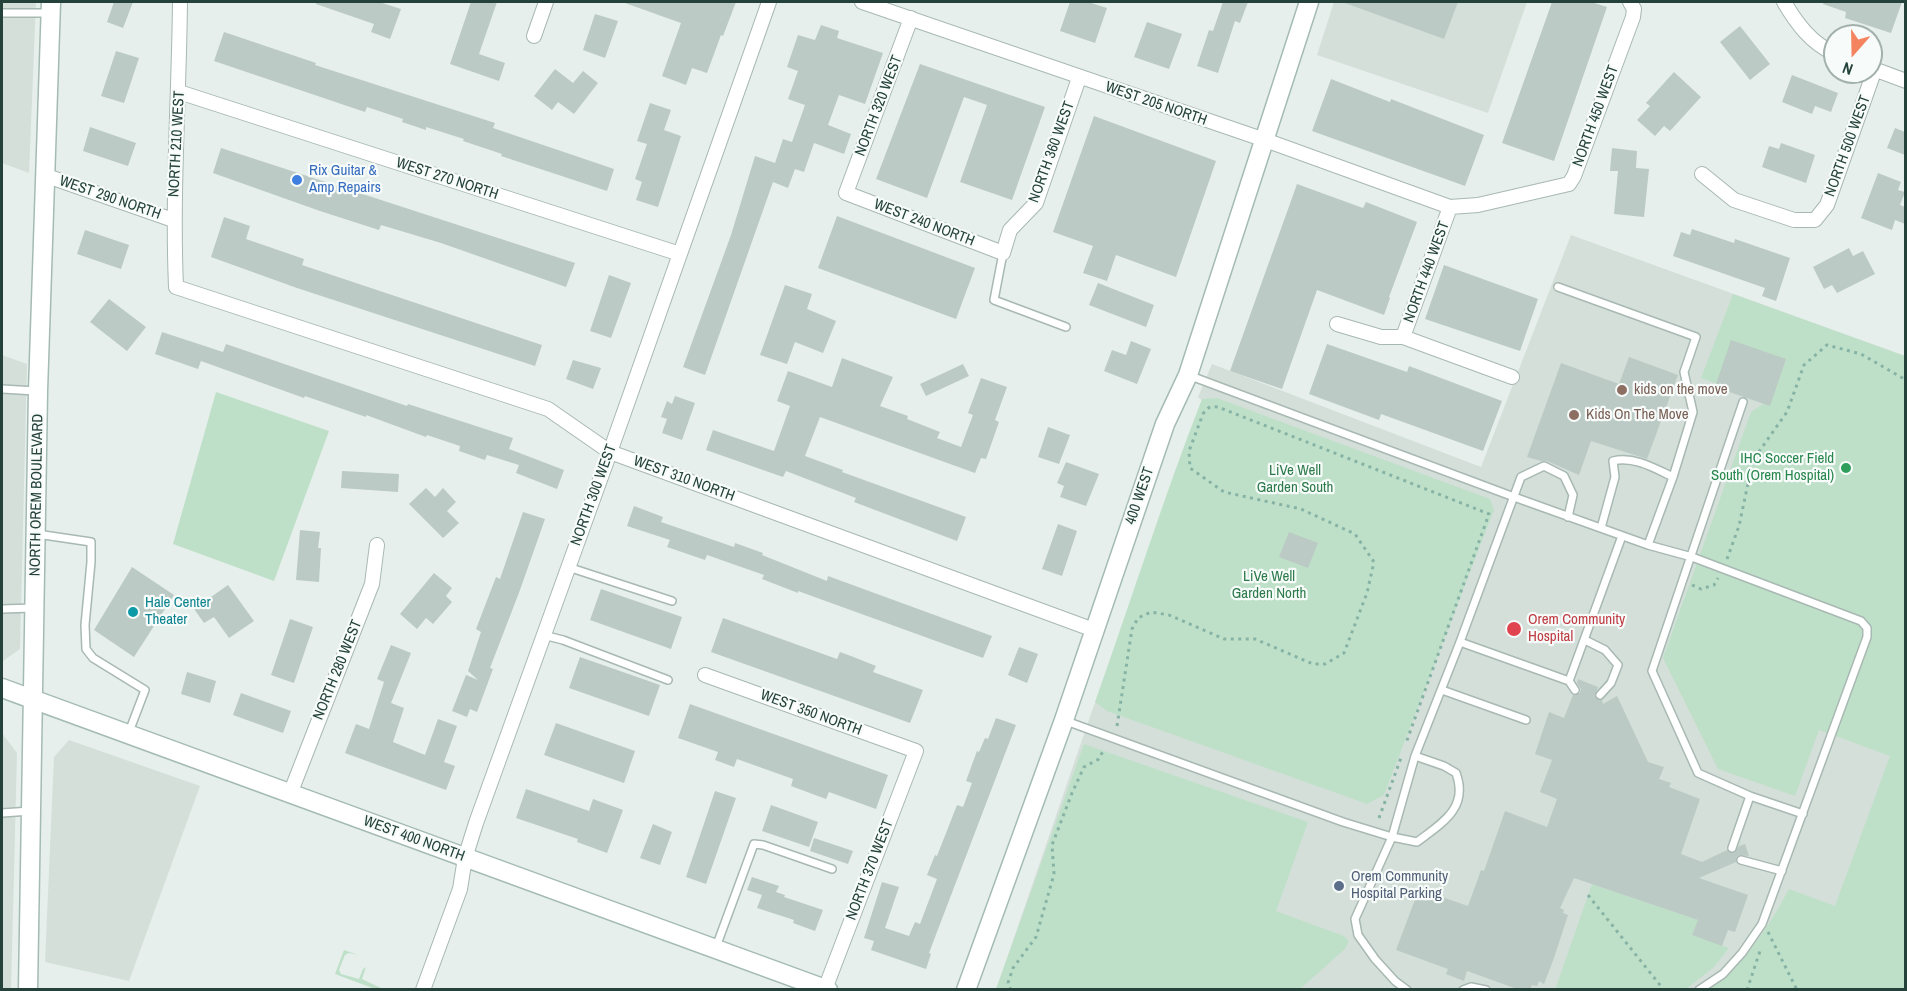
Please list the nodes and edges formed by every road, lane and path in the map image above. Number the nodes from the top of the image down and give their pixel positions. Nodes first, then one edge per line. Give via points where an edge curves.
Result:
1 (180, 2) edge
2 (546, 2) edge
3 (769, 2) edge
4 (862, 2) edge
5 (1309, 2) edge
6 (1630, 2) edge
7 (1784, 2) edge
8 (51, 7) edge
9 (2, 13) edge
10 (911, 18) junction
11 (534, 36) dead end
12 (1823, 47) edge
13 (1883, 72) edge
14 (1079, 78) junction
15 (1905, 81) edge
16 (1868, 84) edge
17 (179, 92) junction
18 (1265, 140) junction
19 (1702, 174) dead end
20 (47, 176) junction
21 (846, 193) joint
22 (1450, 207) junction
23 (173, 219) junction
24 (1003, 253) junction
25 (680, 254) junction
26 (176, 287) joint
27 (1558, 287) dead end
28 (1337, 324) dead end
29 (1066, 327) dead end
30 (1403, 337) junction
31 (1188, 375) junction
32 (1512, 377) dead end
33 (1905, 380) edge
34 (2, 389) edge
35 (38, 391) junction
36 (1743, 402) dead end
37 (610, 452) junction
38 (1673, 477) junction
39 (1514, 497) junction
40 (1568, 517) junction
41 (1601, 528) junction
42 (37, 534) junction
43 (1622, 536) junction
44 (377, 545) dead end
45 (1648, 545) junction
46 (1692, 557) junction
47 (1727, 559) dead end
48 (568, 567) junction
49 (1717, 579) dead end
50 (1692, 585) dead end
51 (672, 601) dead end
52 (35, 608) junction
53 (2, 609) edge
54 (1094, 630) junction
55 (543, 635) junction
56 (1585, 639) junction
57 (1460, 642) junction
58 (705, 675) dead end
59 (668, 680) dead end
60 (1569, 681) junction
61 (2, 688) edge
62 (1442, 690) junction
63 (1575, 690) dead end
64 (1600, 694) dead end
65 (33, 699) junction
66 (1064, 720) junction
67 (1526, 720) dead end
68 (1117, 726) dead end
69 (128, 734) junction
70 (916, 751) joint
71 (1102, 751) dead end
72 (1415, 756) junction
73 (290, 794) junction
74 (1750, 796) junction
75 (30, 811) junction
76 (2, 813) edge
77 (1803, 814) junction
78 (1379, 818) dead end
79 (1392, 837) junction
80 (1732, 848) dead end
81 (465, 858) junction
82 (1741, 860) dead end
83 (832, 869) dead end
84 (1782, 871) junction
85 (1588, 895) dead end
86 (1762, 924) junction
87 (715, 949) junction
88 (826, 989) edge
89 (28, 990) edge
90 (423, 990) edge
91 (966, 990) edge
92 (1011, 990) edge
93 (1407, 990) edge
94 (1463, 990) edge
95 (1485, 990) edge
96 (1664, 990) edge
97 (1699, 990) edge
98 (1797, 990) edge

1 - 17 street, NORTH 210 WEST
2 - 11 street
3 - 25 street, NORTH 300 WEST
4 - 10 street, WEST 205 NORTH
5 - 18 main road, 400 WEST
6 - 22 street, NORTH 450 WEST via 1633,17 1569,184 1478,205
7 - 12 street via 1813,41
8 - 9 lane
8 - 20 main road, NORTH OREM BOULEVARD
10 - 14 street, WEST 205 NORTH
10 - 21 street, NORTH 320 WEST
13 - 15 street
14 - 18 street, WEST 205 NORTH
14 - 24 street, NORTH 360 WEST via 1036,203 1010,230
16 - 19 street, NORTH 500 WEST via 1827,206 1815,219 1794,220 1734,200
17 - 23 street, NORTH 210 WEST
17 - 25 street, WEST 270 NORTH
18 - 22 street, WEST 205 NORTH
18 - 31 main road, 400 WEST
20 - 23 street, WEST 290 NORTH
20 - 35 main road, NORTH OREM BOULEVARD
21 - 24 street, WEST 240 NORTH
22 - 30 street, NORTH 440 WEST
23 - 26 street, NORTH 210 WEST
24 - 29 lane via 994,300
25 - 37 street, NORTH 300 WEST
26 - 37 street, WEST 310 NORTH via 549,409
27 - 38 lane via 1696,337 1684,372 1693,412
28 - 30 street via 1381,337
30 - 32 street
31 - 39 lane
31 - 54 main road, 400 WEST via 1165,424
33 - 47 path via 1861,354 1827,345 1804,365 1787,412 1753,460
34 - 35 lane
35 - 42 main road, NORTH OREM BOULEVARD
36 - 46 lane
37 - 48 street, NORTH 300 WEST
37 - 54 street, WEST 310 NORTH
38 - 41 lane via 1624,458 1613,461 1616,477
38 - 45 lane
39 - 40 lane
39 - 40 lane via 1521,477 1544,466 1564,476 1572,495
39 - 57 lane
40 - 41 lane
41 - 43 lane
42 - 52 main road, NORTH OREM BOULEVARD
42 - 69 lane via 91,542 86,649 93,658 145,690
43 - 45 lane
43 - 56 lane
44 - 73 street, NORTH 280 WEST via 372,584
45 - 46 lane
46 - 74 lane via 1652,671 1698,774
46 - 77 lane via 1861,621 1867,628
48 - 51 lane
48 - 55 street, NORTH 300 WEST
49 - 50 path via 1714,585 1701,589
52 - 53 lane
52 - 65 main road, NORTH OREM BOULEVARD
54 - 66 main road, 400 WEST
55 - 59 lane
55 - 81 street, NORTH 300 WEST
56 - 60 lane
56 - 64 lane via 1605,650 1618,665 1611,683
57 - 60 lane
57 - 62 lane
58 - 70 street, WEST 350 NORTH
60 - 63 lane
61 - 65 main road, WEST 400 NORTH
62 - 67 lane
62 - 72 lane
65 - 69 main road, WEST 400 NORTH
65 - 75 main road, NORTH OREM BOULEVARD
66 - 79 lane
66 - 91 main road, 400 WEST
68 - 78 path via 1137,618 1151,612 1169,615 1224,639 1255,639 1313,664 1325,664 1344,653 1367,593 1374,562 1355,534 1300,509 1224,492 1190,468 1189,451 1203,414 1211,406 1218,406 1489,514
69 - 73 main road, WEST 400 NORTH
70 - 88 street, NORTH 370 WEST
71 - 92 path via 1099,759 1084,767 1052,845 1054,874 1036,937 1013,968 1008,983
72 - 79 lane
72 - 79 lane via 1456,773 1460,793 1449,818 1417,842
73 - 81 main road, WEST 400 NORTH
74 - 77 lane
74 - 80 lane
75 - 76 lane
75 - 89 main road, NORTH OREM BOULEVARD
77 - 84 lane
79 - 93 lane via 1354,920 1358,935 1375,959
81 - 87 main road, WEST 400 NORTH
81 - 90 street, NORTH 300 WEST via 460,889
82 - 84 lane
83 - 87 lane via 754,844
84 - 86 lane
85 - 96 path
86 - 97 lane via 1723,974
86 - 98 path
87 - 88 main road, WEST 400 NORTH
94 - 95 lane

